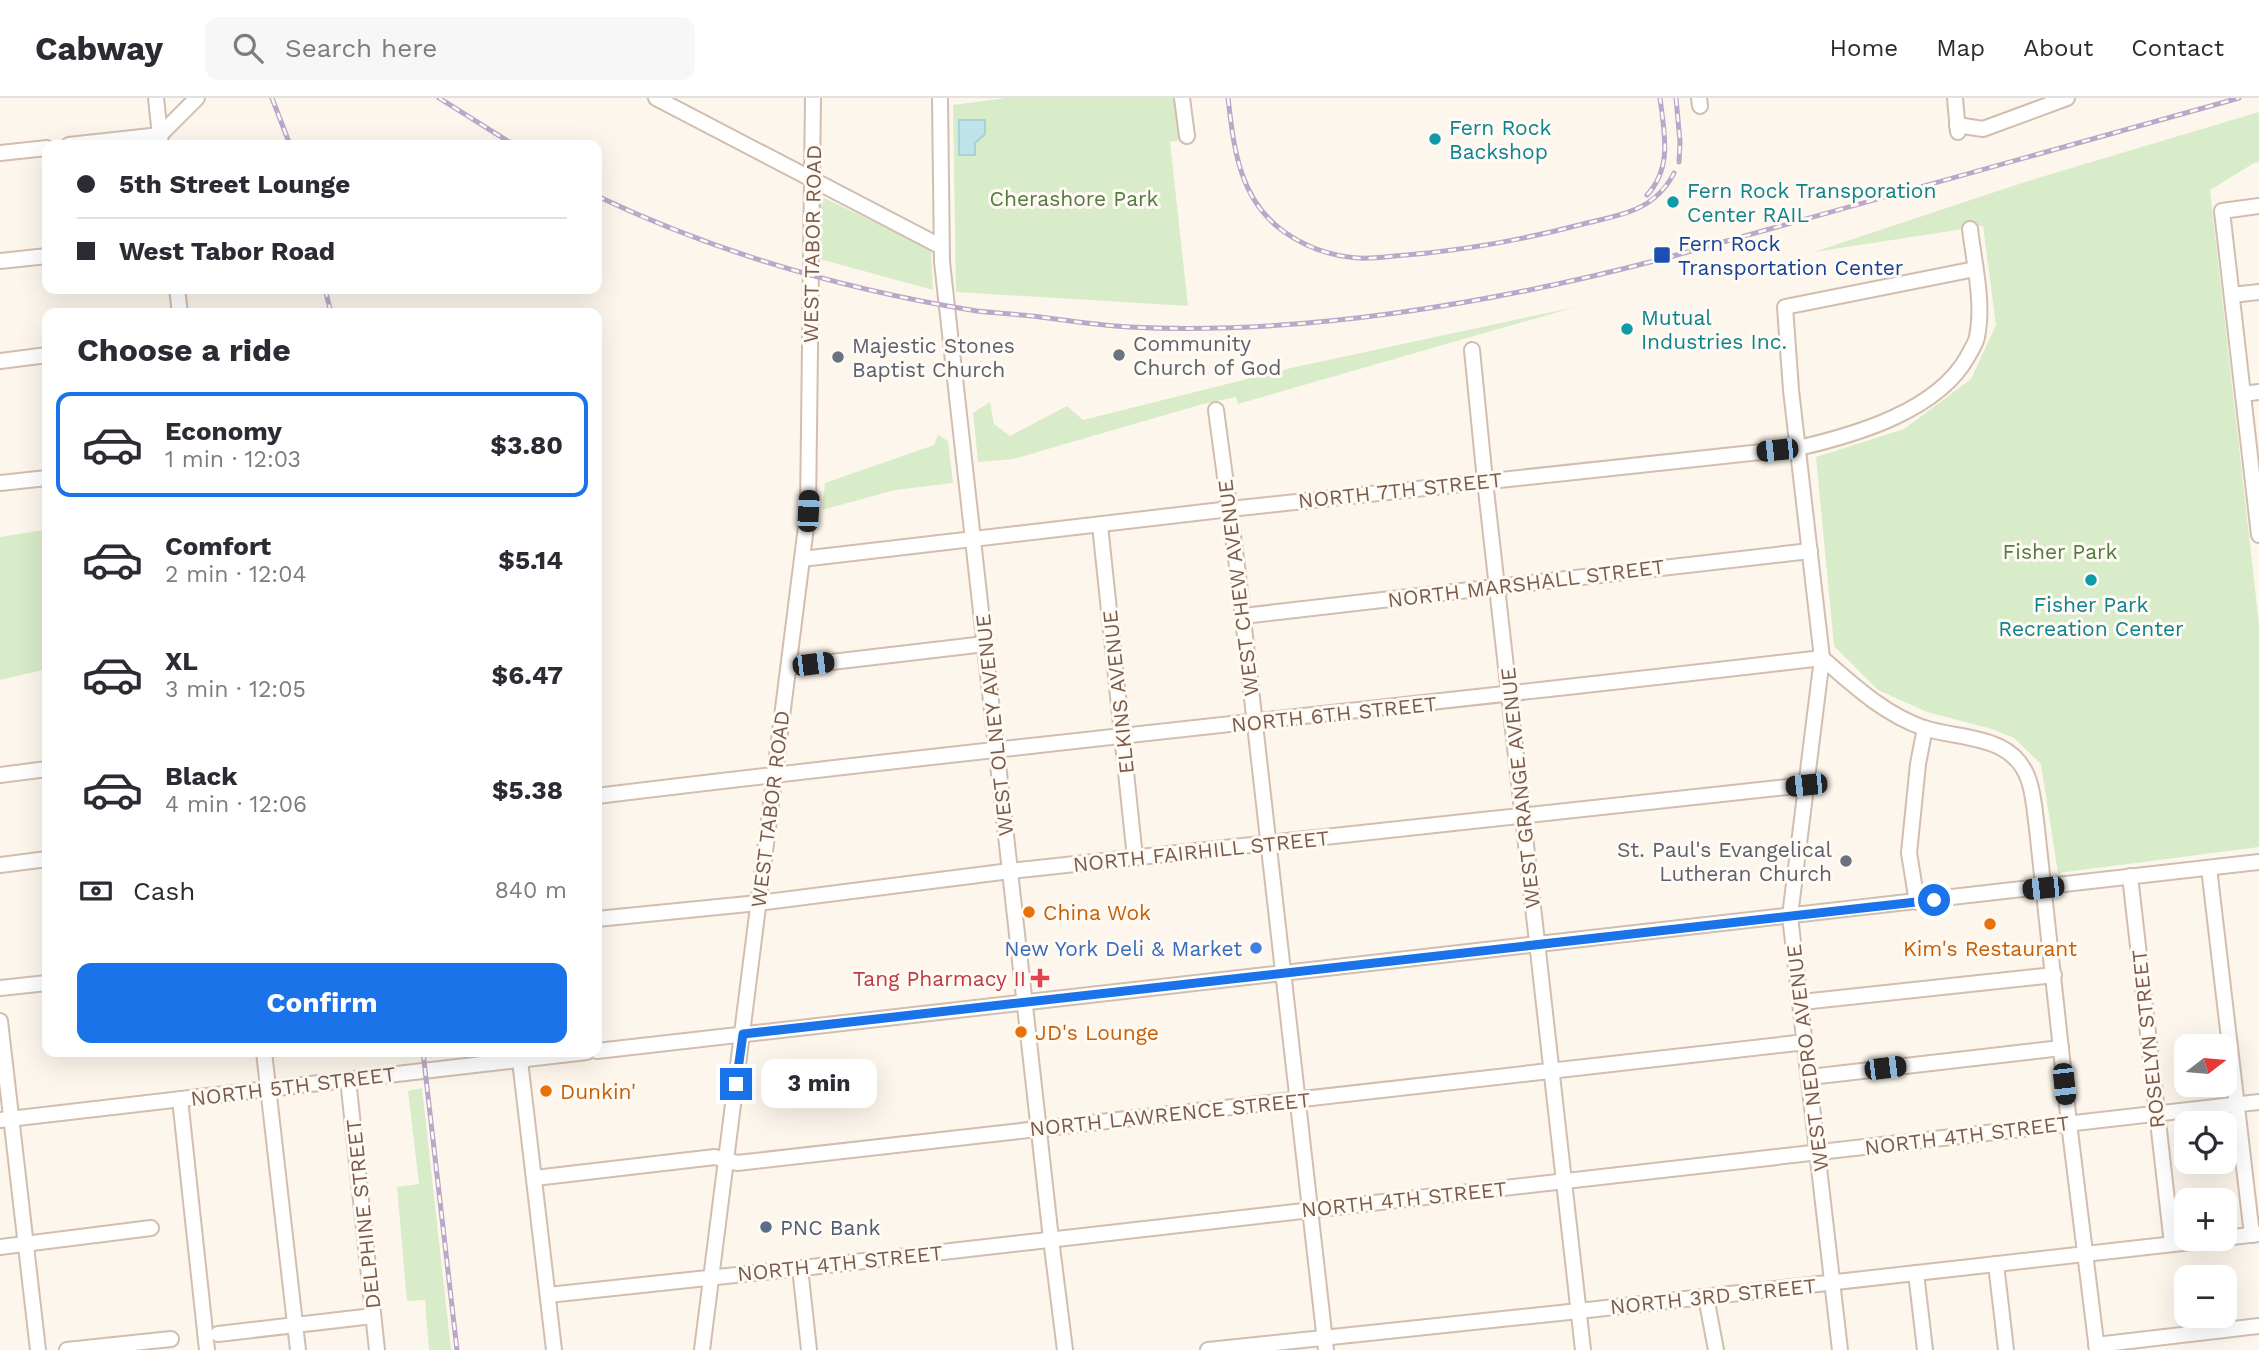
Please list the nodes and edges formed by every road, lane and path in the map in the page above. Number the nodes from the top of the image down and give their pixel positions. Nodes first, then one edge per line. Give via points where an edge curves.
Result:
1 (156, 98) edge
2 (197, 98) edge
3 (813, 98) edge
4 (940, 98) edge
5 (1182, 98) edge
6 (1955, 98) edge
7 (2067, 98) edge
8 (664, 100) edge
9 (1186, 136) dead end
10 (161, 140) edge
11 (42, 149) edge
12 (0, 153) edge
13 (812, 179) junction
14 (2259, 206) edge
15 (1970, 229) dead end
16 (940, 246) junction
17 (42, 257) edge
18 (0, 261) edge
19 (1975, 269) junction
20 (2259, 292) edge
21 (2232, 295) junction
22 (1472, 350) dead end
23 (42, 356) edge
24 (0, 361) edge
25 (2259, 392) edge
26 (2243, 394) junction
27 (1216, 410) dead end
28 (1798, 448) junction
29 (42, 479) edge
30 (1485, 481) junction
31 (0, 483) edge
32 (2257, 501) edge
33 (1230, 509) junction
34 (1100, 525) junction
35 (2259, 535) edge
36 (973, 539) junction
37 (1810, 551) junction
38 (802, 559) junction
39 (1497, 587) junction
40 (1243, 616) junction
41 (985, 644) junction
42 (1822, 658) junction
43 (789, 667) junction
44 (1511, 695) junction
45 (1254, 722) junction
46 (1924, 728) junction
47 (1122, 737) junction
48 (997, 750) junction
49 (42, 770) edge
50 (773, 774) junction
51 (0, 775) edge
52 (1806, 785) junction
53 (602, 795) edge
54 (1523, 815) junction
55 (1268, 844) junction
56 (1136, 858) junction
57 (42, 860) edge
58 (2259, 862) edge
59 (0, 864) edge
60 (2209, 868) junction
61 (1010, 871) junction
62 (2130, 876) junction
63 (2043, 888) junction
64 (1917, 902) junction
65 (758, 903) junction
66 (1790, 916) junction
67 (602, 919) edge
68 (1538, 945) junction
69 (1282, 974) junction
70 (2053, 975) junction
71 (42, 984) edge
72 (0, 988) edge
73 (1025, 1001) junction
74 (1802, 1002) junction
75 (0, 1021) edge
76 (743, 1034) junction
77 (1806, 1042) junction
78 (2061, 1048) junction
79 (602, 1050) edge
80 (265, 1057) edge
81 (505, 1057) edge
82 (519, 1057) edge
83 (1552, 1071) junction
84 (1810, 1077) junction
85 (348, 1079) junction
86 (268, 1088) junction
87 (180, 1099) junction
88 (1296, 1099) junction
89 (2259, 1102) edge
90 (2236, 1105) junction
91 (2157, 1114) junction
92 (6, 1119) edge
93 (2068, 1123) junction
94 (1039, 1129) junction
95 (1818, 1153) junction
96 (725, 1159) junction
97 (534, 1178) junction
98 (1564, 1181) junction
99 (1309, 1209) junction
100 (151, 1228) dead end
101 (2255, 1235) edge
102 (2237, 1237) edge
103 (1051, 1239) junction
104 (25, 1244) junction
105 (2172, 1244) joint
106 (0, 1247) edge
107 (2085, 1254) junction
108 (1996, 1264) junction
109 (800, 1268) junction
110 (1916, 1273) junction
111 (711, 1276) junction
112 (1832, 1282) junction
113 (548, 1294) junction
114 (1706, 1297) junction
115 (1579, 1311) junction
116 (373, 1316) junction
117 (295, 1325) junction
118 (2259, 1326) edge
119 (218, 1334) dead end
120 (171, 1339) dead end
121 (1325, 1343) edge
122 (2096, 1348) edge
123 (38, 1350) edge
124 (67, 1350) edge
125 (207, 1350) edge
126 (298, 1350) edge
127 (377, 1350) edge
128 (554, 1350) edge
129 (702, 1350) edge
130 (809, 1350) edge
131 (1065, 1350) edge
132 (1208, 1350) edge
133 (1583, 1350) edge
134 (1716, 1350) edge
135 (1840, 1350) edge
136 (1925, 1350) edge
137 (2006, 1350) edge

1 - 10 street
2 - 10 street
3 - 13 street, WEST TABOR ROAD
4 - 16 street, WEST OLNEY AVENUE
5 - 9 street
6 - 7 street via 1958,128 1983,129
8 - 13 street
11 - 12 street
13 - 16 street
13 - 38 street, WEST TABOR ROAD via 810,478
14 - 21 street via 2222,211
15 - 19 street
16 - 36 street, WEST OLNEY AVENUE
17 - 18 street
19 - 28 street, NORTH 7TH STREET via 1977,339 1960,371 1883,423
19 - 28 street, WEST NEDRO AVENUE via 1785,307
20 - 21 street
21 - 26 street
22 - 30 street, WEST GRANGE AVENUE
23 - 24 street
25 - 26 street
26 - 32 street
27 - 33 street, WEST CHEW AVENUE
28 - 30 street, NORTH 7TH STREET
28 - 37 street, WEST NEDRO AVENUE
29 - 31 street
30 - 33 street, NORTH 7TH STREET
30 - 39 street, WEST GRANGE AVENUE
32 - 35 street
33 - 34 street, NORTH 7TH STREET
33 - 40 street, WEST CHEW AVENUE
34 - 36 street, NORTH 7TH STREET
34 - 47 street, ELKINS AVENUE
36 - 38 street, NORTH 7TH STREET
36 - 41 street, WEST OLNEY AVENUE
37 - 39 street, NORTH MARSHALL STREET
37 - 42 street, WEST NEDRO AVENUE
38 - 43 street, WEST TABOR ROAD
39 - 40 street, NORTH MARSHALL STREET
39 - 44 street, WEST GRANGE AVENUE
40 - 45 street, WEST CHEW AVENUE
41 - 43 street
41 - 48 street, WEST OLNEY AVENUE
42 - 44 street, NORTH 6TH STREET
42 - 46 street via 1867,697
42 - 52 street, WEST NEDRO AVENUE
43 - 50 street, WEST TABOR ROAD
44 - 45 street, NORTH 6TH STREET
44 - 54 street, WEST GRANGE AVENUE
45 - 47 street, NORTH 6TH STREET
45 - 55 street, WEST CHEW AVENUE
46 - 63 street via 1993,742 2018,759 2029,782
46 - 64 street via 1909,853
47 - 48 street, NORTH 6TH STREET
47 - 56 street, ELKINS AVENUE
48 - 50 street, NORTH 6TH STREET
48 - 61 street, WEST OLNEY AVENUE
49 - 51 street
50 - 53 street, NORTH 6TH STREET
50 - 65 street, WEST TABOR ROAD
52 - 54 street, NORTH FAIRHILL STREET
52 - 66 street, WEST NEDRO AVENUE
54 - 55 street, NORTH FAIRHILL STREET
54 - 68 street, WEST GRANGE AVENUE
55 - 56 street, NORTH FAIRHILL STREET
55 - 69 street, WEST CHEW AVENUE
56 - 61 street, NORTH FAIRHILL STREET
57 - 59 street
58 - 60 street
60 - 62 street
60 - 90 street
61 - 65 street, NORTH FAIRHILL STREET
61 - 73 street, WEST OLNEY AVENUE
62 - 63 street
62 - 91 street, ROSELYN STREET
63 - 64 street
63 - 70 street
64 - 66 street
65 - 67 street, NORTH FAIRHILL STREET
65 - 76 street, WEST TABOR ROAD
66 - 68 street
66 - 74 street, WEST NEDRO AVENUE
68 - 69 street
68 - 83 street, WEST GRANGE AVENUE
69 - 73 street
69 - 88 street, WEST CHEW AVENUE
70 - 74 street
70 - 78 street
71 - 72 street
73 - 76 street
73 - 94 street, WEST OLNEY AVENUE
74 - 77 street, WEST NEDRO AVENUE
75 - 92 street
76 - 79 street
76 - 96 street, WEST TABOR ROAD
77 - 83 street, NORTH LAWRENCE STREET
77 - 84 street, WEST NEDRO AVENUE
78 - 84 street
78 - 93 street
80 - 86 street
81 - 85 street, NORTH 5TH STREET
82 - 97 street
83 - 88 street, NORTH LAWRENCE STREET
83 - 98 street, WEST GRANGE AVENUE
84 - 95 street, WEST NEDRO AVENUE
85 - 86 street, NORTH 5TH STREET
85 - 116 street, DELPHINE STREET
86 - 87 street, NORTH 5TH STREET
86 - 117 street
87 - 92 street, NORTH 5TH STREET
87 - 125 street
88 - 94 street, NORTH LAWRENCE STREET
88 - 99 street, WEST CHEW AVENUE
89 - 90 street, NORTH 4TH STREET
90 - 91 street, NORTH 4TH STREET
90 - 101 street
91 - 93 street, NORTH 4TH STREET
91 - 105 street, ROSELYN STREET
92 - 104 street
93 - 95 street, NORTH 4TH STREET
93 - 107 street
94 - 96 street, NORTH LAWRENCE STREET via 737,1163
94 - 103 street, WEST OLNEY AVENUE
95 - 98 street, NORTH 4TH STREET
95 - 112 street, WEST NEDRO AVENUE
96 - 97 street, NORTH LAWRENCE STREET
96 - 111 street, WEST TABOR ROAD
97 - 113 street
98 - 99 street, NORTH 4TH STREET
98 - 115 street, WEST GRANGE AVENUE
99 - 103 street, NORTH 4TH STREET
99 - 121 street, WEST CHEW AVENUE
100 - 104 street
101 - 102 street
103 - 109 street, NORTH 4TH STREET
103 - 131 street, WEST OLNEY AVENUE
104 - 106 street
104 - 123 street
105 - 107 street, NORTH 3RD STREET
107 - 108 street, NORTH 3RD STREET
107 - 122 street
108 - 110 street, NORTH 3RD STREET
108 - 137 street
109 - 111 street, NORTH 4TH STREET
109 - 130 street
110 - 112 street, NORTH 3RD STREET
110 - 136 street
111 - 113 street, NORTH 4TH STREET
111 - 129 street, WEST TABOR ROAD
112 - 114 street, NORTH 3RD STREET
112 - 135 street, WEST NEDRO AVENUE
113 - 128 street
114 - 115 street, NORTH 3RD STREET
114 - 134 street
115 - 121 street, NORTH 3RD STREET
115 - 133 street, WEST GRANGE AVENUE
116 - 117 street
116 - 127 street, DELPHINE STREET
117 - 119 street
117 - 126 street
118 - 122 street
120 - 124 street
121 - 132 street, NORTH 3RD STREET

